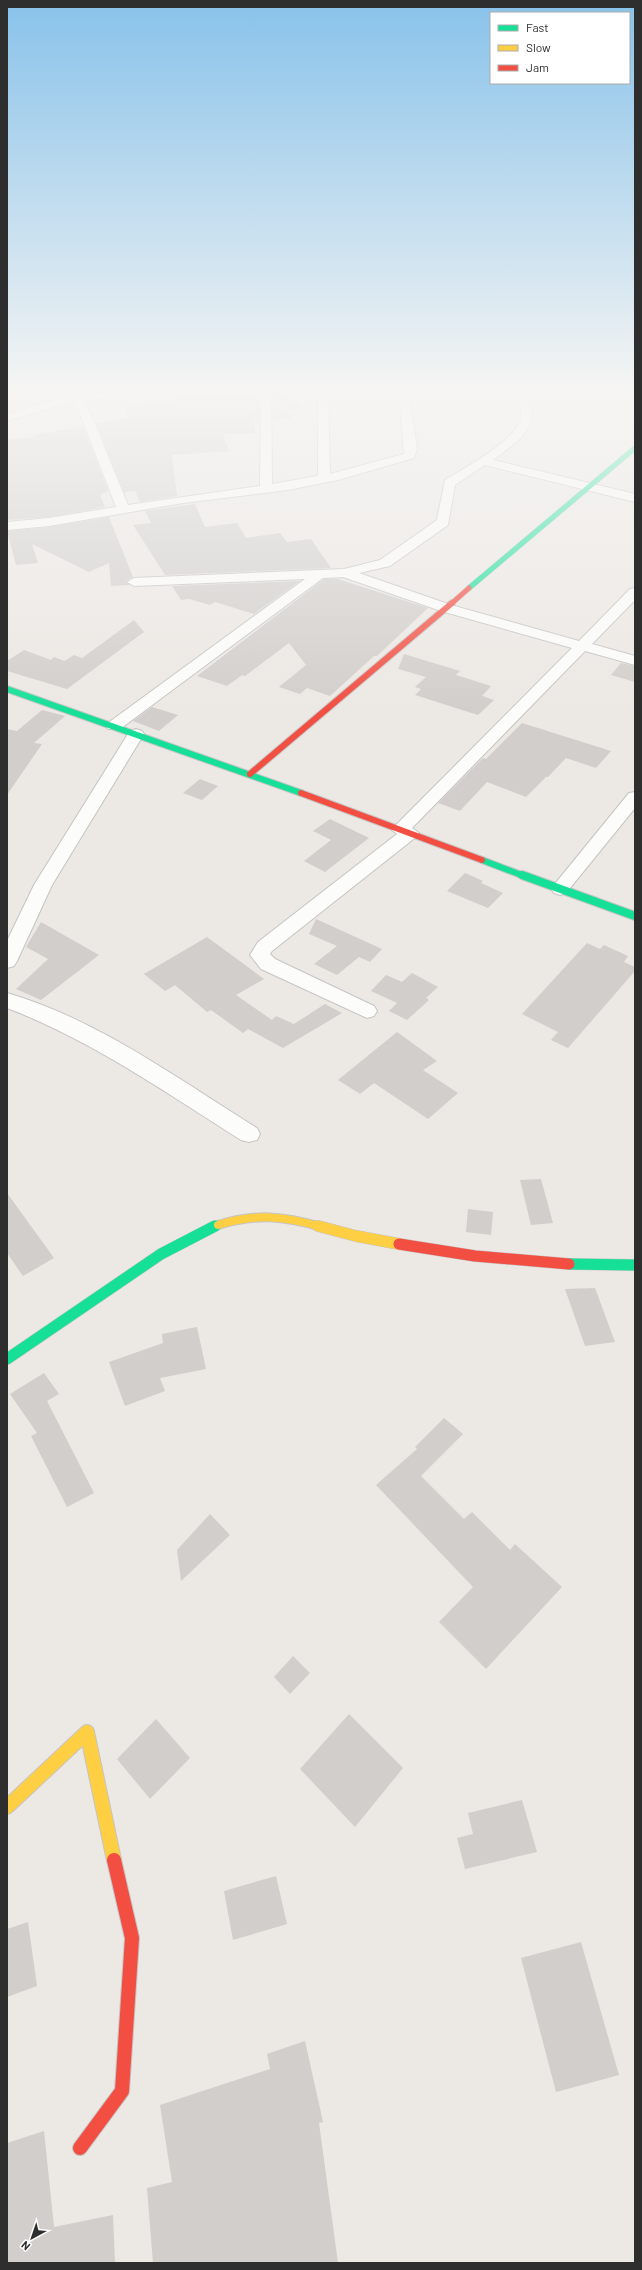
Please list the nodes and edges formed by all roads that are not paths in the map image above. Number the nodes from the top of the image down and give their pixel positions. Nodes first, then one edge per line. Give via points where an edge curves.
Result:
1 (119, 499) edge
2 (184, 499) edge
3 (447, 499) edge
4 (573, 499) edge
5 (123, 509) junction
6 (7, 526) edge
7 (320, 574) junction
8 (344, 574) junction
9 (134, 582) dead end
10 (635, 592) edge
11 (446, 608) junction
12 (582, 645) junction
13 (635, 661) edge
14 (8, 691) edge
15 (114, 726) junction
16 (136, 734) junction
17 (250, 774) junction
18 (635, 797) edge
19 (406, 831) junction
20 (560, 888) junction
21 (635, 916) edge
22 (7, 961) edge
23 (7, 1000) edge
24 (367, 1010) dead end
25 (249, 1134) dead end
26 (635, 1265) edge
27 (7, 1359) edge
28 (7, 1807) edge
29 (80, 2148) dead end

1 - 5 street
2 - 5 street
3 - 8 street via 443,522 385,563
4 - 11 street
5 - 6 street
7 - 8 street
7 - 9 street
7 - 15 street
8 - 11 street
10 - 12 street
11 - 12 street
11 - 17 street
12 - 13 street
12 - 19 street
14 - 15 street
15 - 16 street
16 - 17 street
16 - 22 street via 43,885
17 - 19 street
18 - 20 street
19 - 20 street
19 - 24 street via 265,947 260,954 268,964
20 - 21 street
23 - 25 street via 43,1012 93,1038
26 - 27 street via 550,1264 441,1252 350,1235 288,1216 250,1216 193,1236 121,1280 50,1333
28 - 29 street via 87,1732 105,1824 132,1938 122,2091

